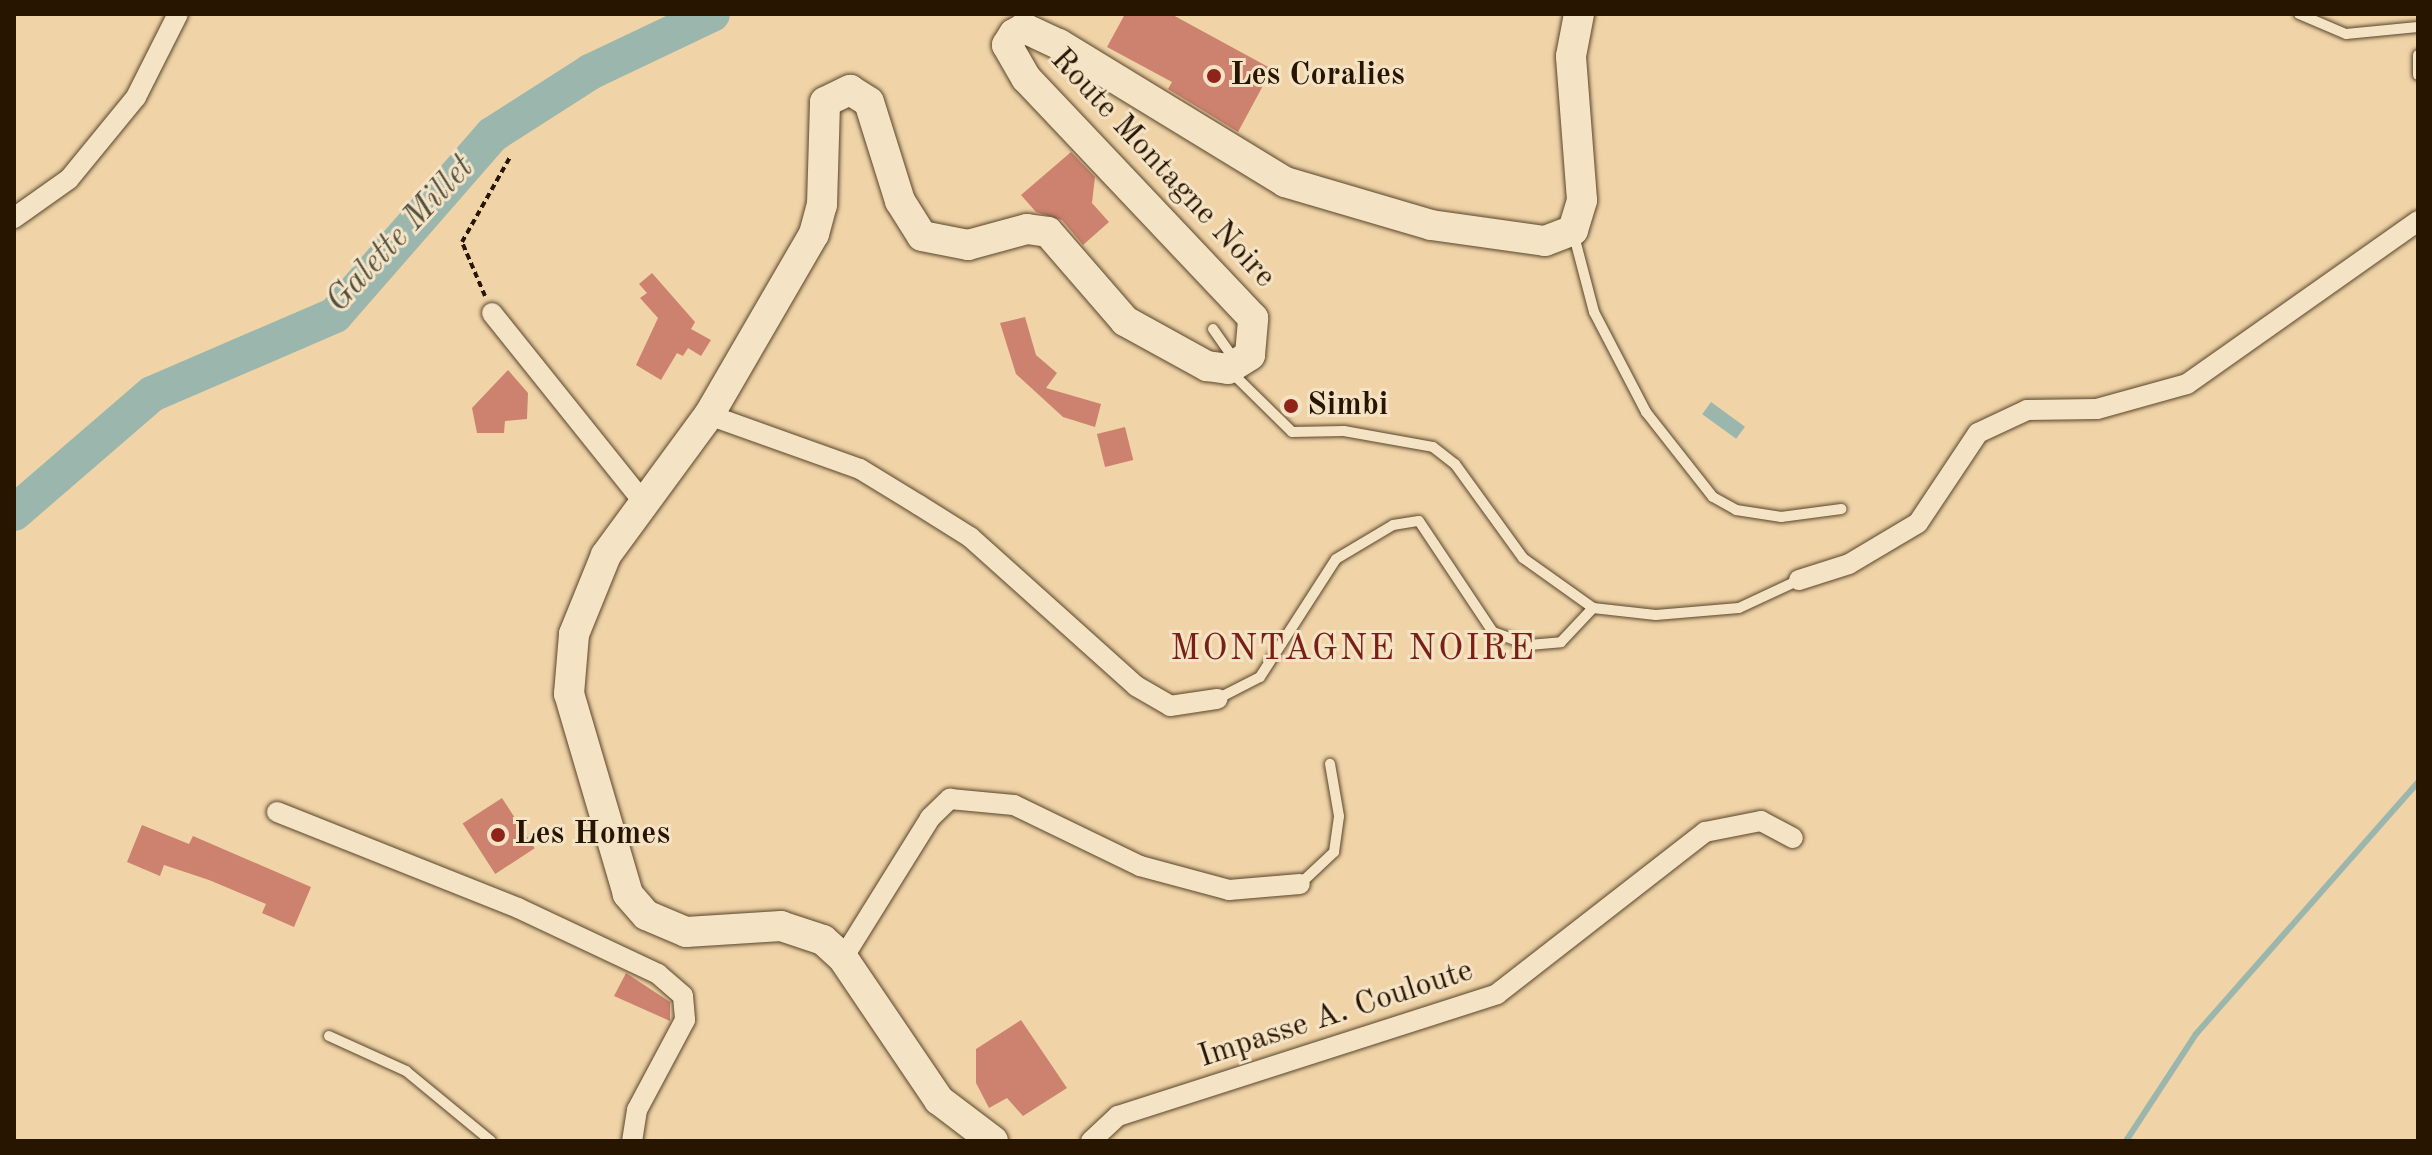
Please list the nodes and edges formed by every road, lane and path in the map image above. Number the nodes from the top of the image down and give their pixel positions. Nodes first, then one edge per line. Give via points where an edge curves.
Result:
1 (178, 14) edge
2 (1579, 14) edge
3 (2299, 14) edge
4 (2418, 27) edge
5 (2418, 55) edge
6 (2418, 75) edge
7 (510, 157) dead end
8 (14, 218) edge
9 (2418, 221) edge
10 (1573, 230) junction
11 (492, 313) joint
12 (1213, 329) dead end
13 (1222, 371) junction
14 (709, 415) junction
15 (644, 503) junction
16 (1841, 509) dead end
17 (1799, 580) joint
18 (1593, 608) junction
19 (1217, 699) joint
20 (1330, 764) dead end
21 (277, 812) dead end
22 (1793, 838) dead end
23 (1300, 884) joint
24 (843, 958) junction
25 (329, 1036) dead end
26 (491, 1141) edge
27 (632, 1141) edge
28 (993, 1141) edge
29 (1091, 1141) edge

1 - 8 street via 136,97 69,179
2 - 10 street via 1571,56 1582,200
3 - 4 lane via 2346,34
5 - 6 lane
7 - 11 path via 462,242
9 - 17 street via 2187,384 2097,409 2027,410 1978,433 1918,523 1849,564
10 - 13 street, Route Montagne Noire via 1545,241 1499,237 1383,214 1285,182 1024,28 1007,45 1026,78 1253,318 1256,338
10 - 16 lane via 1594,312 1640,400 1713,497 1736,510 1781,517
11 - 15 street
12 - 13 lane
13 - 14 street via 1125,321 1048,232 1027,229 968,245 922,236 900,201 869,102 841,90 825,102 822,205 814,234
13 - 18 lane via 1292,432 1344,431 1433,447 1455,464 1523,558
14 - 15 street
14 - 19 street via 860,469 970,537 1136,686 1170,706
15 - 24 street via 584,601 569,694 628,894 664,928 802,928
17 - 18 lane via 1739,608 1656,615
18 - 19 lane via 1561,642 1529,645 1493,632 1419,521 1393,525 1336,559 1260,677
20 - 23 lane via 1339,816 1334,852
21 - 27 street via 518,908 658,974 683,996 685,1020 637,1110
22 - 29 street, Impasse A. Couloute via 1761,821 1705,832 1497,994 1118,1116
23 - 24 street via 1229,890 1140,866 1014,805 950,799 930,818
24 - 28 street via 929,1089
25 - 26 lane via 406,1071

